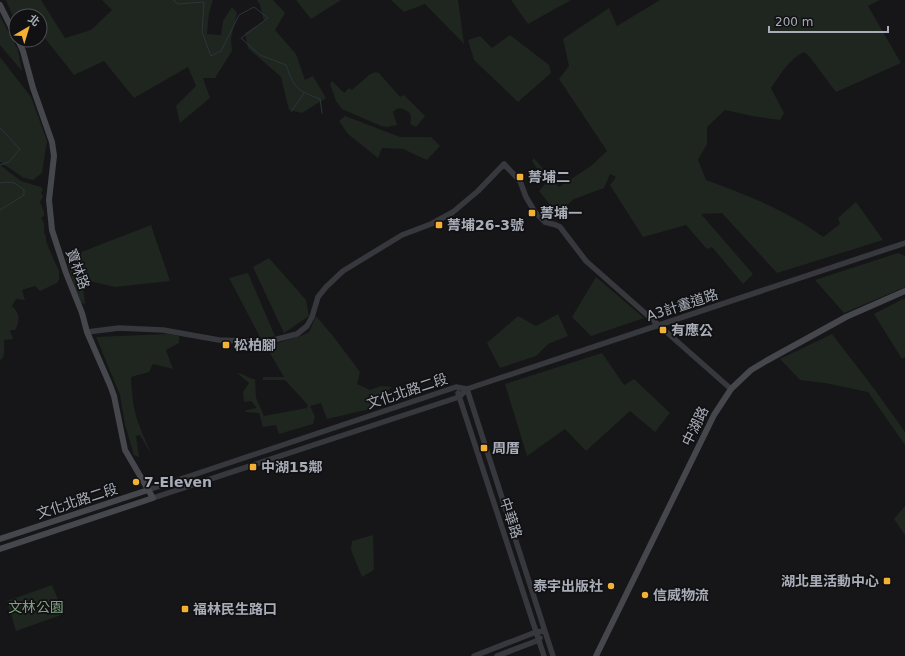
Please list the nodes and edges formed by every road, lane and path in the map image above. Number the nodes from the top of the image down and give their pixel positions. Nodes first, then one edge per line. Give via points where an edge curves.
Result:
1 (0, 5) edge
2 (8, 21) edge
3 (22, 48) edge
4 (905, 243) edge
5 (905, 291) edge
6 (660, 325) junction
7 (87, 332) junction
8 (456, 387) junction
9 (467, 389) junction
10 (731, 389) junction
11 (459, 397) junction
12 (148, 490) junction
13 (153, 498) junction
14 (0, 539) edge
15 (0, 549) edge
16 (544, 631) junction
17 (536, 632) junction
18 (539, 640) junction
19 (474, 656) edge
20 (497, 656) edge
21 (544, 656) edge
22 (553, 656) edge
23 (596, 656) edge

1 - 2 main road
3 - 7 main road, 寶林路 via 52,142 54,156 49,200 52,230
4 - 6 street, A3計畫道路
5 - 10 main road, 中湖路 via 846,318 766,361 751,370
6 - 7 street via 586,261 560,228 545,222 535,212 526,198 520,181 504,164 478,191 452,212 431,224 402,235 343,271 318,297 307,326 296,334 266,342 219,340 163,330 119,328
6 - 9 street, A3計畫道路
6 - 10 street
7 - 12 main road, 寶林路 via 114,396 125,450
8 - 9 street, 文化北路二段
8 - 11 street, 中華路
8 - 12 street, 文化北路二段
9 - 11 street, 文化北路二段
9 - 16 street, 中華路
10 - 23 main road, 中湖路 via 714,415
11 - 13 street, 文化北路二段
11 - 17 street, 中華路
12 - 13 main road, 寶林路
12 - 14 main road, 文化北路二段
13 - 15 main road, 文化北路二段
16 - 17 street
16 - 18 street
16 - 22 street, 中華路
17 - 18 street, 中華路
17 - 19 street
18 - 20 street
18 - 21 street, 中華路

